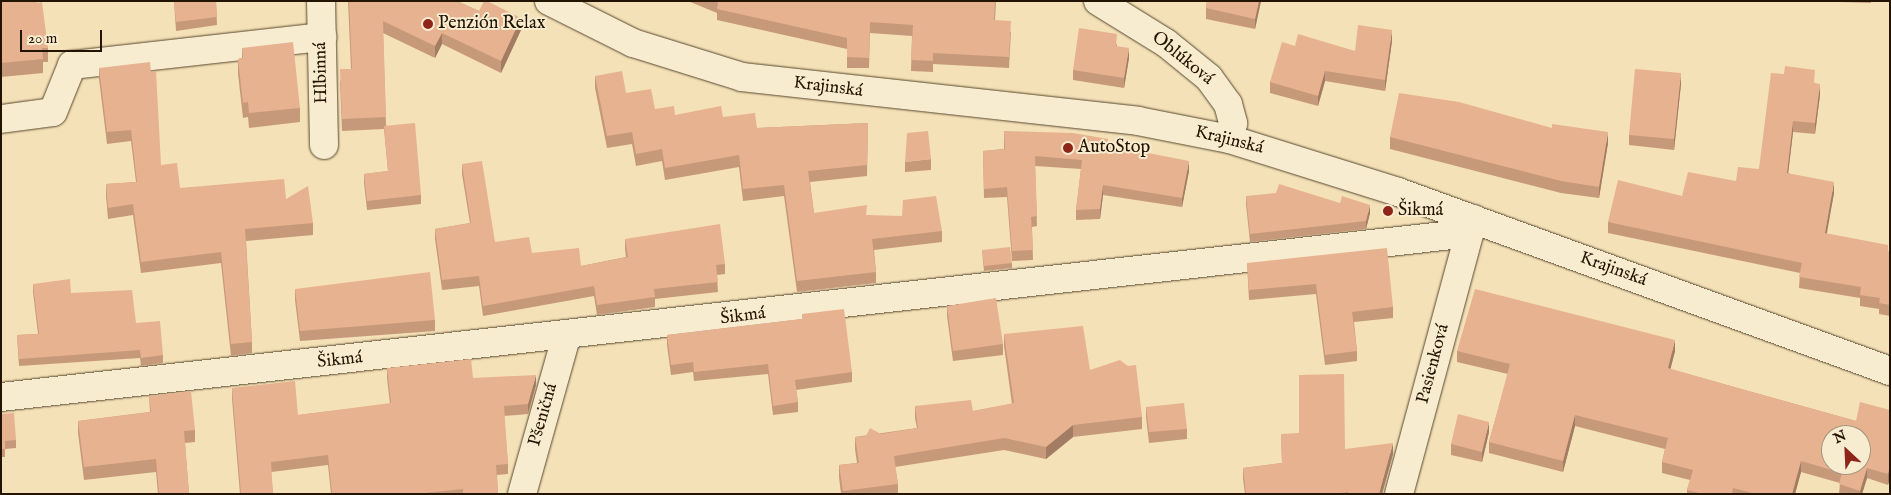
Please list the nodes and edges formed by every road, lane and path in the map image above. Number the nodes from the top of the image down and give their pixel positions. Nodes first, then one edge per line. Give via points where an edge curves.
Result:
1 (321, 1) edge
2 (549, 1) edge
3 (1098, 1) edge
4 (322, 36) junction
5 (1, 119) edge
6 (1229, 139) junction
7 (324, 146) dead end
8 (1471, 226) junction
9 (566, 337) junction
10 (1890, 371) edge
11 (1, 397) edge
12 (522, 494) edge
13 (1399, 494) edge

1 - 4 street, Hlbinná
2 - 6 street, Krajinská via 633,43 742,77 1138,121
3 - 6 street, Oblúková via 1166,42 1209,78 1228,104 1233,124
4 - 5 street via 72,65 53,112
4 - 7 street, Hlbinná
6 - 8 street, Krajinská
8 - 9 street, Šikmá
8 - 10 street, Krajinská
8 - 13 street, Pasienková
9 - 11 street, Šikmá
9 - 12 street, Pšeničná

